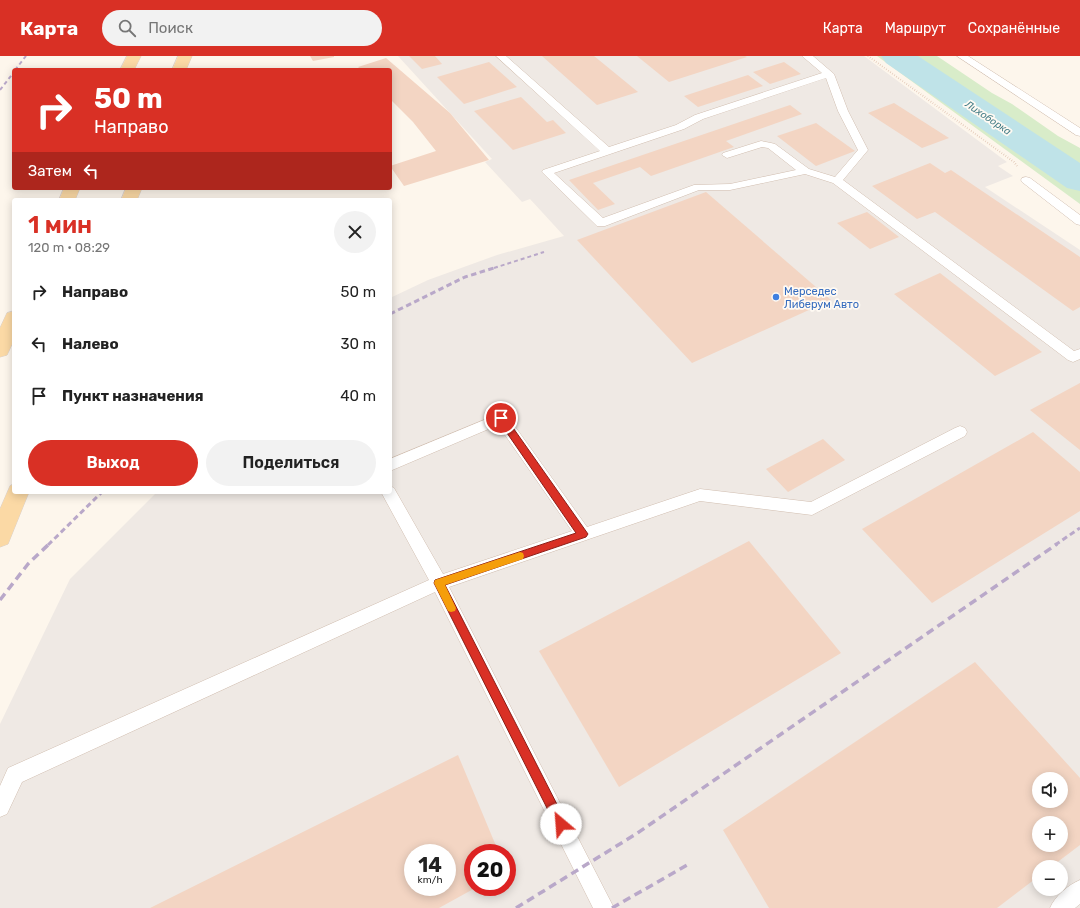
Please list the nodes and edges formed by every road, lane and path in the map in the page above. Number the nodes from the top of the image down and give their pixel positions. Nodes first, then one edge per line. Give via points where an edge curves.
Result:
1 (134, 56) edge
2 (185, 56) edge
3 (501, 56) edge
4 (807, 56) edge
5 (868, 56) edge
6 (962, 56) edge
7 (128, 68) edge
8 (180, 68) edge
9 (829, 74) junction
10 (1080, 133) edge
11 (608, 152) junction
12 (727, 155) dead end
13 (805, 171) junction
14 (1026, 180) joint
15 (837, 181) junction
16 (1080, 221) edge
17 (12, 323) edge
18 (0, 350) edge
19 (1080, 354) edge
20 (960, 432) dead end
21 (392, 464) edge
22 (17, 494) edge
23 (390, 494) edge
24 (583, 534) junction
25 (0, 537) edge
26 (438, 583) junction
27 (0, 807) edge
28 (1080, 890) edge
29 (604, 908) edge
30 (1060, 908) edge

1 - 7 main road
2 - 8 main road
3 - 11 lane
4 - 9 lane
5 - 14 path via 1014,162
6 - 10 lane
9 - 11 lane via 699,117 680,127
9 - 15 lane via 843,111 863,150
11 - 13 lane via 547,172 601,223 698,186 730,187
12 - 13 lane via 766,144
13 - 15 lane
14 - 16 lane
15 - 19 lane via 1073,357
17 - 18 main road
20 - 24 lane via 812,509 700,495
21 - 24 lane via 501,418
22 - 25 main road
23 - 26 lane
24 - 26 lane
26 - 27 lane via 15,776
26 - 29 lane
28 - 30 lane

